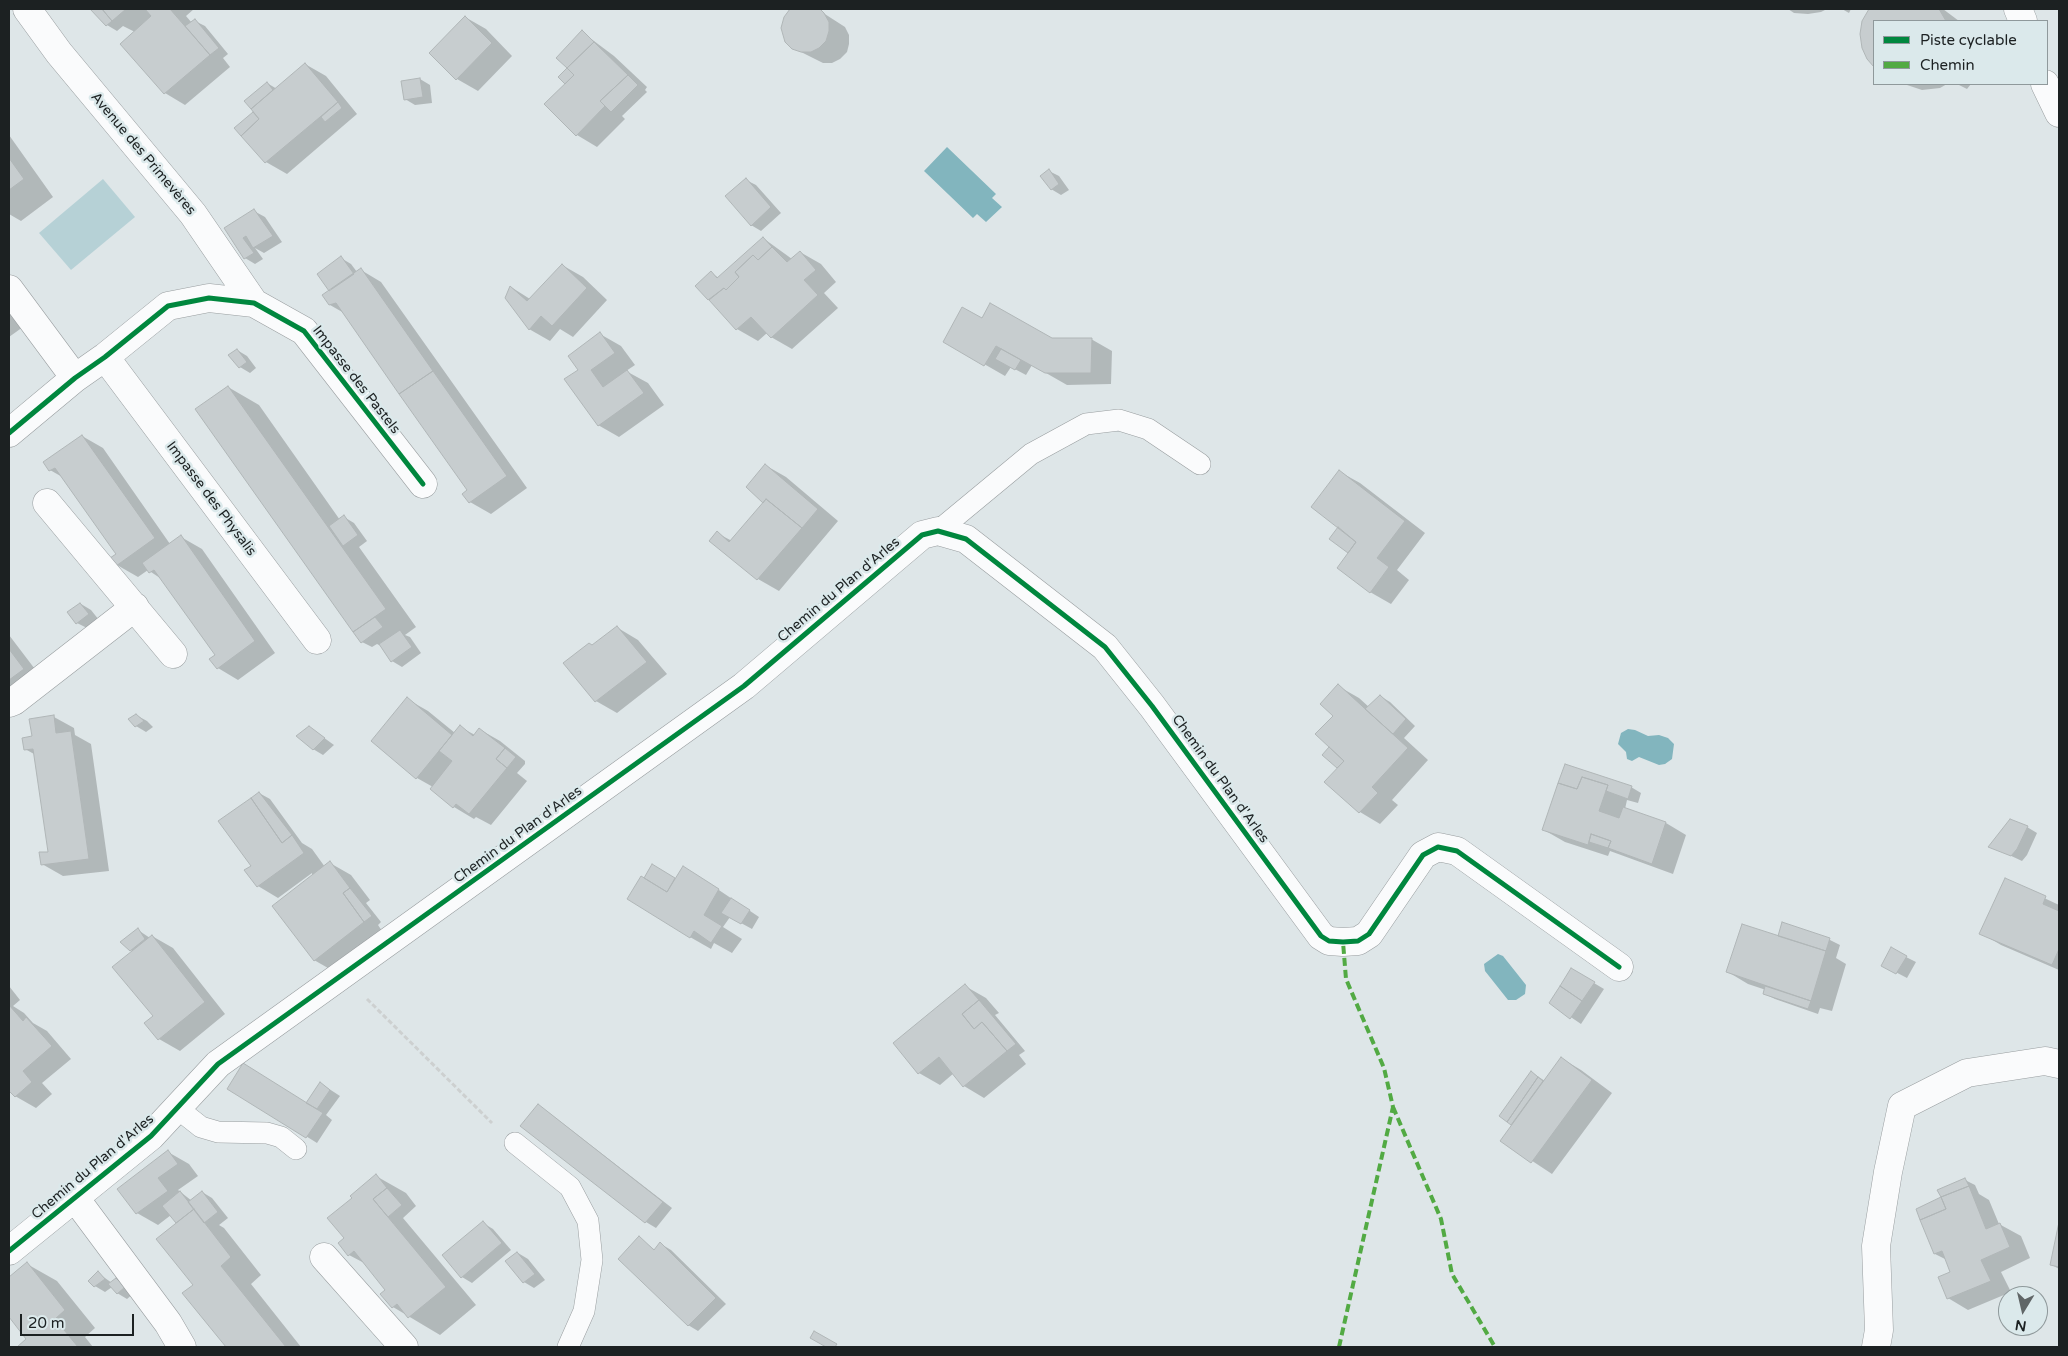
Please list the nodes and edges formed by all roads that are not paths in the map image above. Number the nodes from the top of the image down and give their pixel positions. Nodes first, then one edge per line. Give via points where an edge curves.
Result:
1 (27, 9) edge
2 (2046, 85) edge
3 (2059, 113) edge
4 (9, 289) edge
5 (254, 303) junction
6 (105, 357) junction
7 (75, 378) junction
8 (9, 433) edge
9 (1200, 464) dead end
10 (423, 484) dead end
11 (47, 503) dead end
12 (938, 531) junction
13 (135, 607) junction
14 (317, 640) dead end
15 (173, 654) dead end
16 (9, 703) edge
17 (1618, 967) dead end
18 (2059, 1064) edge
19 (177, 1108) junction
20 (515, 1143) road end
21 (296, 1149) dead end
22 (74, 1198) junction
23 (9, 1251) edge
24 (324, 1257) dead end
25 (182, 1347) edge
26 (404, 1347) edge
27 (568, 1347) edge
28 (1876, 1347) edge

1 - 5 street, Avenue des Primevères via 59,53 193,214
2 - 3 street
4 - 7 street
5 - 6 street, Impasse des Pastels via 209,298 168,306
5 - 10 street, Impasse des Pastels via 304,331
6 - 7 street, Impasse des Pastels
6 - 14 street, Impasse des Physalis
7 - 8 street, Impasse des Pastels
9 - 12 lane via 1148,429 1119,420 1086,424 1031,454
11 - 13 street
12 - 17 street, Chemin du Plan d'Arles via 966,539 1105,647 1321,936 1343,942 1358,941 1369,934 1423,855 1438,847 1457,851
12 - 19 street, Chemin du Plan d'Arles via 922,535 744,686 218,1064
13 - 15 street
13 - 16 street
18 - 28 street via 2045,1061 1968,1073 1902,1106 1876,1246 1879,1330
19 - 21 lane via 201,1128 218,1132 267,1133 281,1137
19 - 22 street, Chemin du Plan d'Arles via 151,1136
20 - 27 lane via 570,1187 588,1221 592,1260 584,1311
22 - 23 street, Chemin du Plan d'Arles
22 - 25 street via 168,1323
24 - 26 street

